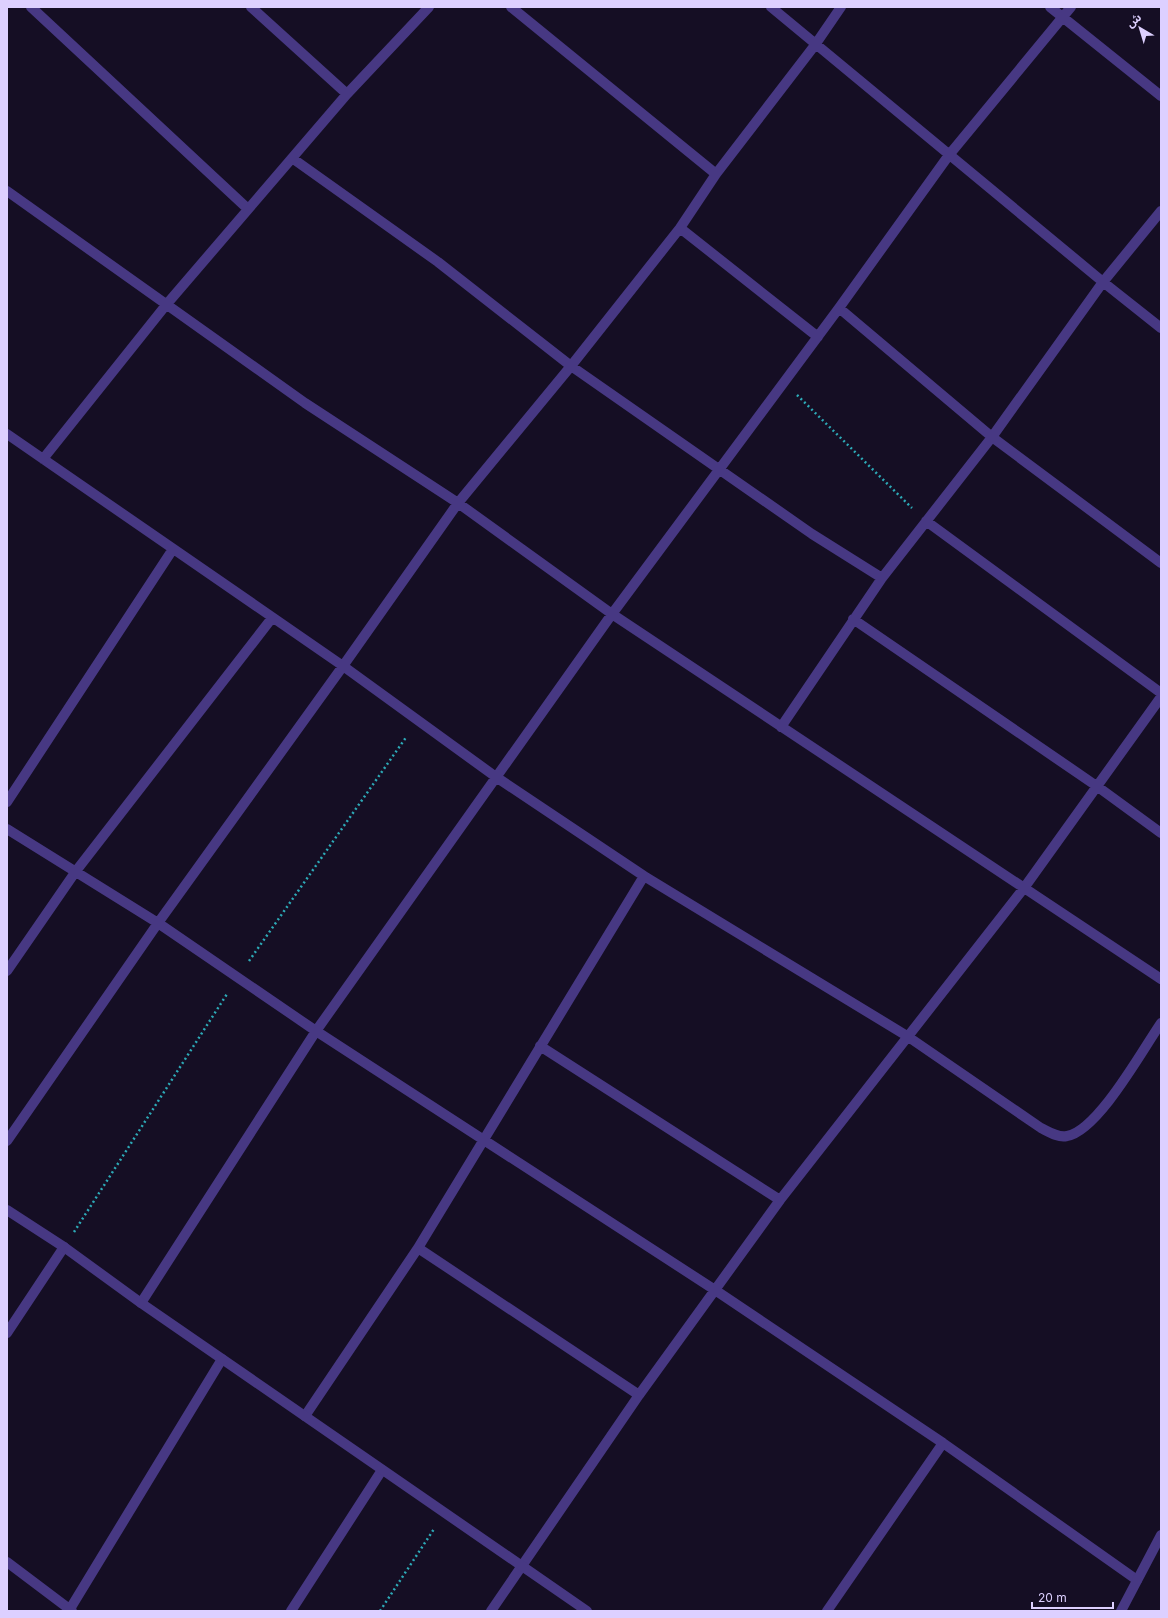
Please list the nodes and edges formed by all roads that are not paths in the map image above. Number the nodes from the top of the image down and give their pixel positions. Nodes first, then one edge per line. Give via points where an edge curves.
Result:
1 (31, 7) edge
2 (251, 7) edge
3 (429, 7) edge
4 (511, 7) edge
5 (771, 7) edge
6 (841, 7) edge
7 (1050, 7) edge
8 (1071, 7) edge
9 (1063, 16) junction
10 (815, 45) junction
11 (347, 94) junction
12 (1161, 96) edge
13 (949, 155) junction
14 (292, 158) junction
15 (716, 174) junction
16 (7, 190) edge
17 (248, 209) junction
18 (1161, 211) edge
19 (680, 228) junction
20 (1103, 282) junction
21 (166, 305) junction
22 (839, 308) junction
23 (1161, 328) edge
24 (818, 337) junction
25 (571, 366) junction
26 (7, 434) edge
27 (992, 437) junction
28 (43, 459) junction
29 (719, 468) junction
30 (458, 503) junction
31 (926, 521) junction
32 (173, 549) junction
33 (1161, 563) edge
34 (882, 578) junction
35 (612, 614) junction
36 (272, 618) junction
37 (854, 619) junction
38 (343, 666) junction
39 (1161, 693) edge
40 (1161, 697) edge
41 (782, 727) junction
42 (496, 777) junction
43 (1098, 787) junction
44 (7, 802) edge
45 (7, 828) edge
46 (1161, 833) edge
47 (76, 871) junction
48 (644, 876) junction
49 (1024, 888) junction
50 (158, 923) junction
51 (7, 971) edge
52 (1161, 979) edge
53 (1161, 1023) edge
54 (316, 1032) junction
55 (907, 1036) junction
56 (540, 1046) junction
57 (7, 1141) edge
58 (484, 1142) junction
59 (780, 1200) junction
60 (7, 1210) edge
61 (64, 1247) junction
62 (418, 1248) junction
63 (715, 1290) junction
64 (141, 1304) junction
65 (7, 1334) edge
66 (222, 1359) junction
67 (639, 1395) junction
68 (305, 1416) junction
69 (943, 1442) junction
70 (382, 1470) junction
71 (1161, 1535) edge
72 (7, 1562) edge
73 (522, 1567) junction
74 (1137, 1580) junction
75 (71, 1610) edge
76 (291, 1611) edge
77 (491, 1611) edge
78 (587, 1611) edge
79 (827, 1611) edge
80 (1121, 1611) edge

1 - 17 street
2 - 11 street
3 - 11 street
4 - 15 street
5 - 10 street
6 - 10 street
7 - 9 street
8 - 9 street
9 - 12 street
9 - 13 street
10 - 13 street
10 - 15 street
11 - 14 street
13 - 20 street
13 - 22 street
14 - 17 street
14 - 25 street via 438,262
15 - 19 street
16 - 21 street
17 - 21 street
18 - 20 street
19 - 24 street
19 - 25 street
20 - 23 street
20 - 27 street
21 - 28 street
21 - 30 street via 305,403
22 - 24 street
22 - 27 street
24 - 29 street
25 - 29 street
25 - 30 street
26 - 28 street
27 - 31 street
27 - 33 street
28 - 32 street
29 - 34 street via 812,534
29 - 35 street
30 - 35 street
30 - 38 street
31 - 34 street
31 - 39 street
32 - 36 street
32 - 44 street
34 - 37 street
35 - 41 street
35 - 42 street
36 - 38 street
36 - 47 street
37 - 41 street
37 - 43 street
38 - 42 street
38 - 50 street
40 - 43 street
41 - 49 street
42 - 48 street
42 - 54 street
43 - 46 street
43 - 49 street
45 - 47 street
47 - 50 street
47 - 51 street
48 - 55 street
48 - 56 street
49 - 52 street
49 - 55 street
50 - 54 street
50 - 57 street
53 - 55 street via 1096,1117 1082,1130 1067,1136 1054,1135 1041,1128
54 - 58 street
54 - 64 street
55 - 59 street
56 - 58 street
56 - 59 street
58 - 62 street
58 - 63 street
59 - 63 street
60 - 61 street
61 - 64 street
61 - 65 street
62 - 67 street
62 - 68 street
63 - 67 street
63 - 69 street
64 - 66 street
66 - 68 street
66 - 75 street
67 - 73 street
68 - 70 street
69 - 74 street
69 - 79 street
70 - 73 street
70 - 76 street
71 - 74 street
72 - 75 street
73 - 77 street
73 - 78 street
74 - 80 street

